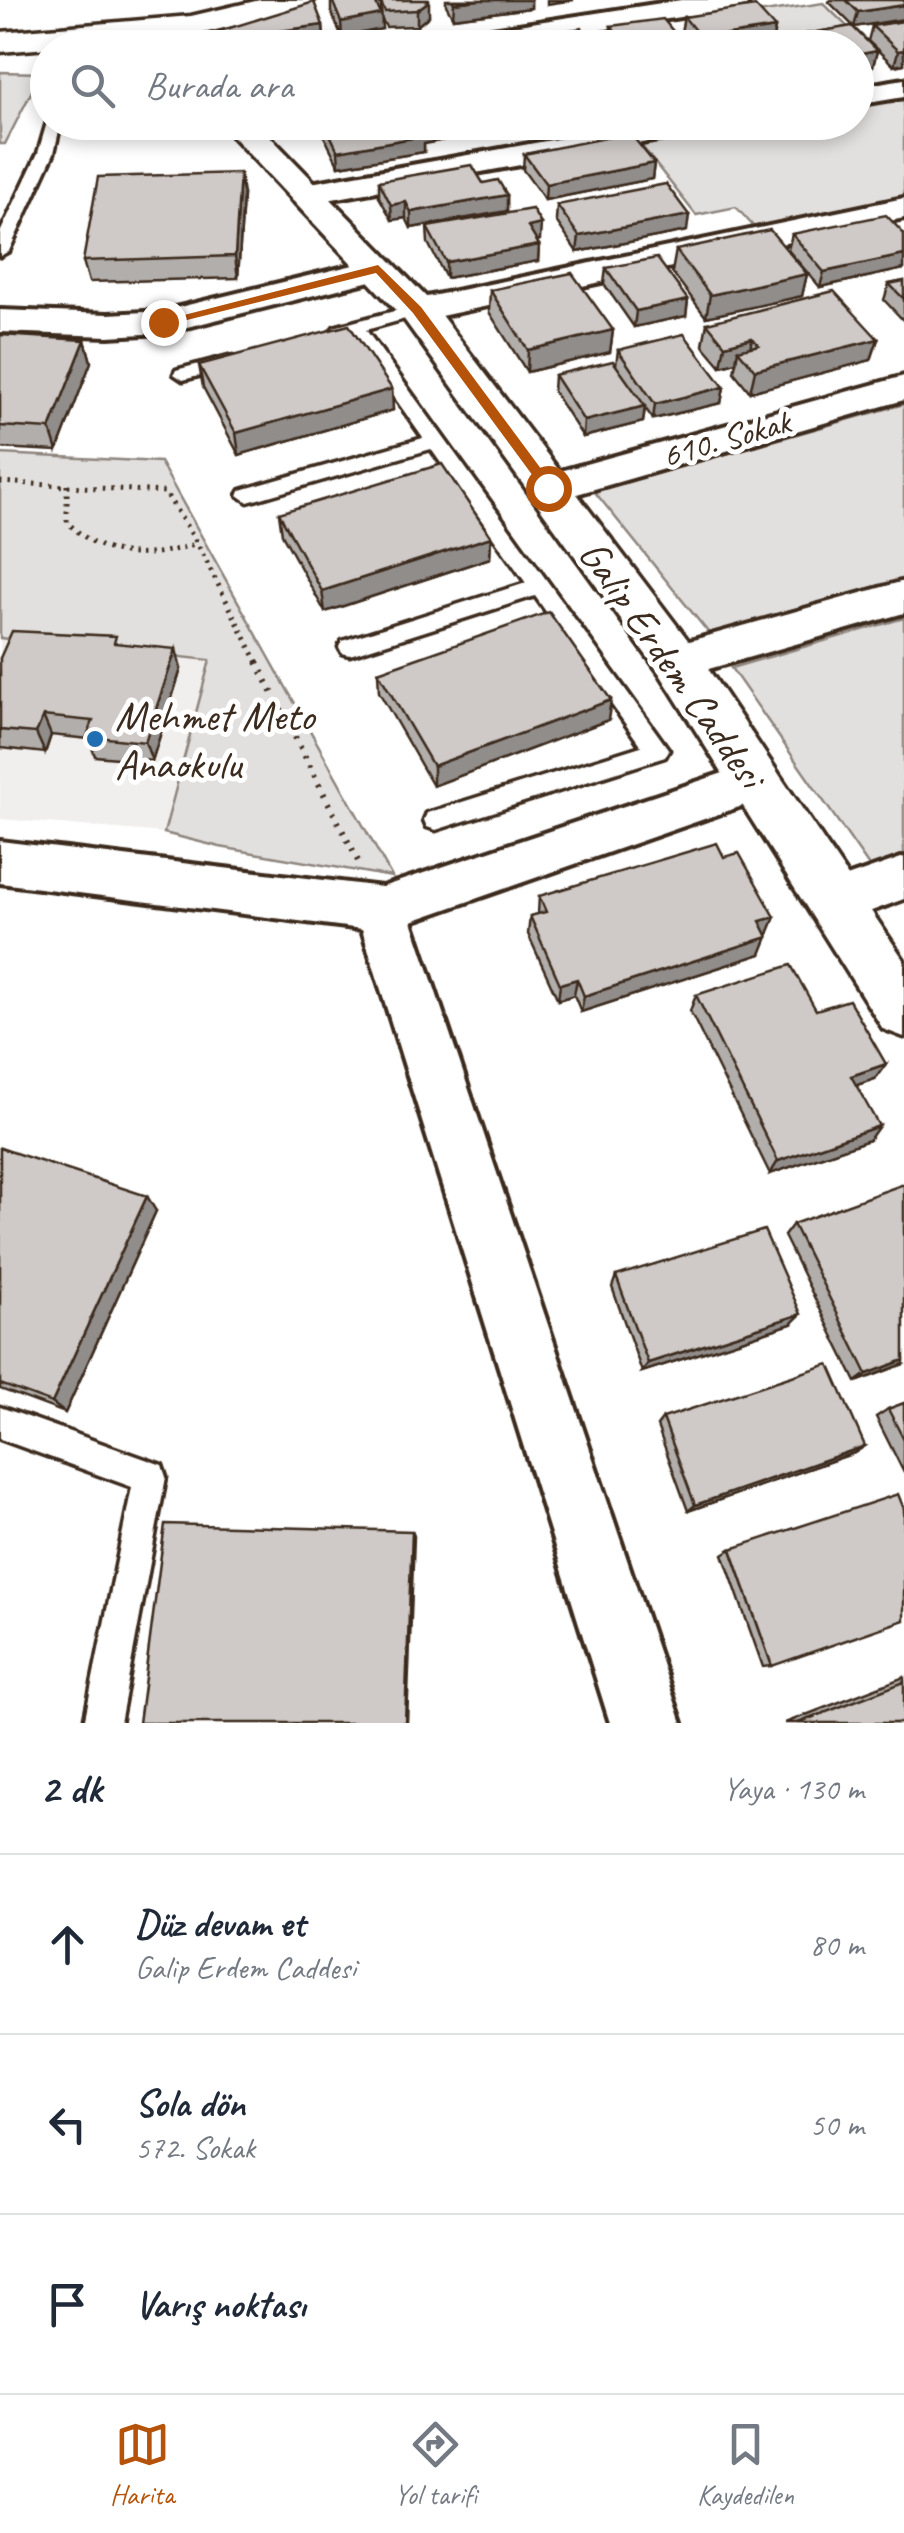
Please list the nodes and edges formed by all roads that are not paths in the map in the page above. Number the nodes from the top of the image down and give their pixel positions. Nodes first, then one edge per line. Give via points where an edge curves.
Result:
1 (300, 0) edge
2 (736, 0) edge
3 (204, 30) edge
4 (544, 30) edge
5 (0, 42) edge
6 (30, 43) edge
7 (904, 88) edge
8 (874, 93) edge
9 (49, 140) edge
10 (245, 140) edge
11 (253, 140) edge
12 (607, 140) edge
13 (305, 194) junction
14 (902, 211) edge
15 (0, 251) edge
16 (378, 268) junction
17 (417, 310) junction
18 (0, 322) edge
19 (354, 328) junction
20 (316, 338) edge
21 (240, 359) edge
22 (183, 374) dead end
23 (904, 388) edge
24 (436, 441) junction
25 (548, 488) junction
26 (248, 495) dead end
27 (540, 587) junction
28 (904, 598) edge
29 (350, 647) dead end
30 (677, 661) junction
31 (756, 781) junction
32 (436, 820) dead end
33 (0, 862) edge
34 (904, 878) edge
35 (836, 902) junction
36 (382, 909) junction
37 (904, 1010) edge
38 (0, 1422) edge
39 (102, 1723) edge
40 (646, 1723) edge

1 - 3 main road
2 - 4 street
5 - 6 main road
7 - 8 street
9 - 15 lane
10 - 13 main road, Galip Erdem Caddesi
11 - 13 main road, Galip Erdem Caddesi
12 - 13 street
13 - 16 main road, Galip Erdem Caddesi
14 - 17 street
16 - 17 main road, Galip Erdem Caddesi
16 - 18 street via 163,322
17 - 19 lane
17 - 25 main road, Galip Erdem Caddesi
19 - 20 lane
19 - 24 lane
21 - 22 lane
23 - 25 street, 610. Sokak
24 - 26 lane
24 - 27 lane
25 - 30 main road, Galip Erdem Caddesi
27 - 29 lane
27 - 32 lane via 657,750
28 - 30 street
30 - 31 main road, Galip Erdem Caddesi
31 - 35 main road, Galip Erdem Caddesi
31 - 36 street
33 - 36 street
34 - 35 street
35 - 37 main road, Galip Erdem Caddesi
36 - 40 street
38 - 39 lane via 150,1477

